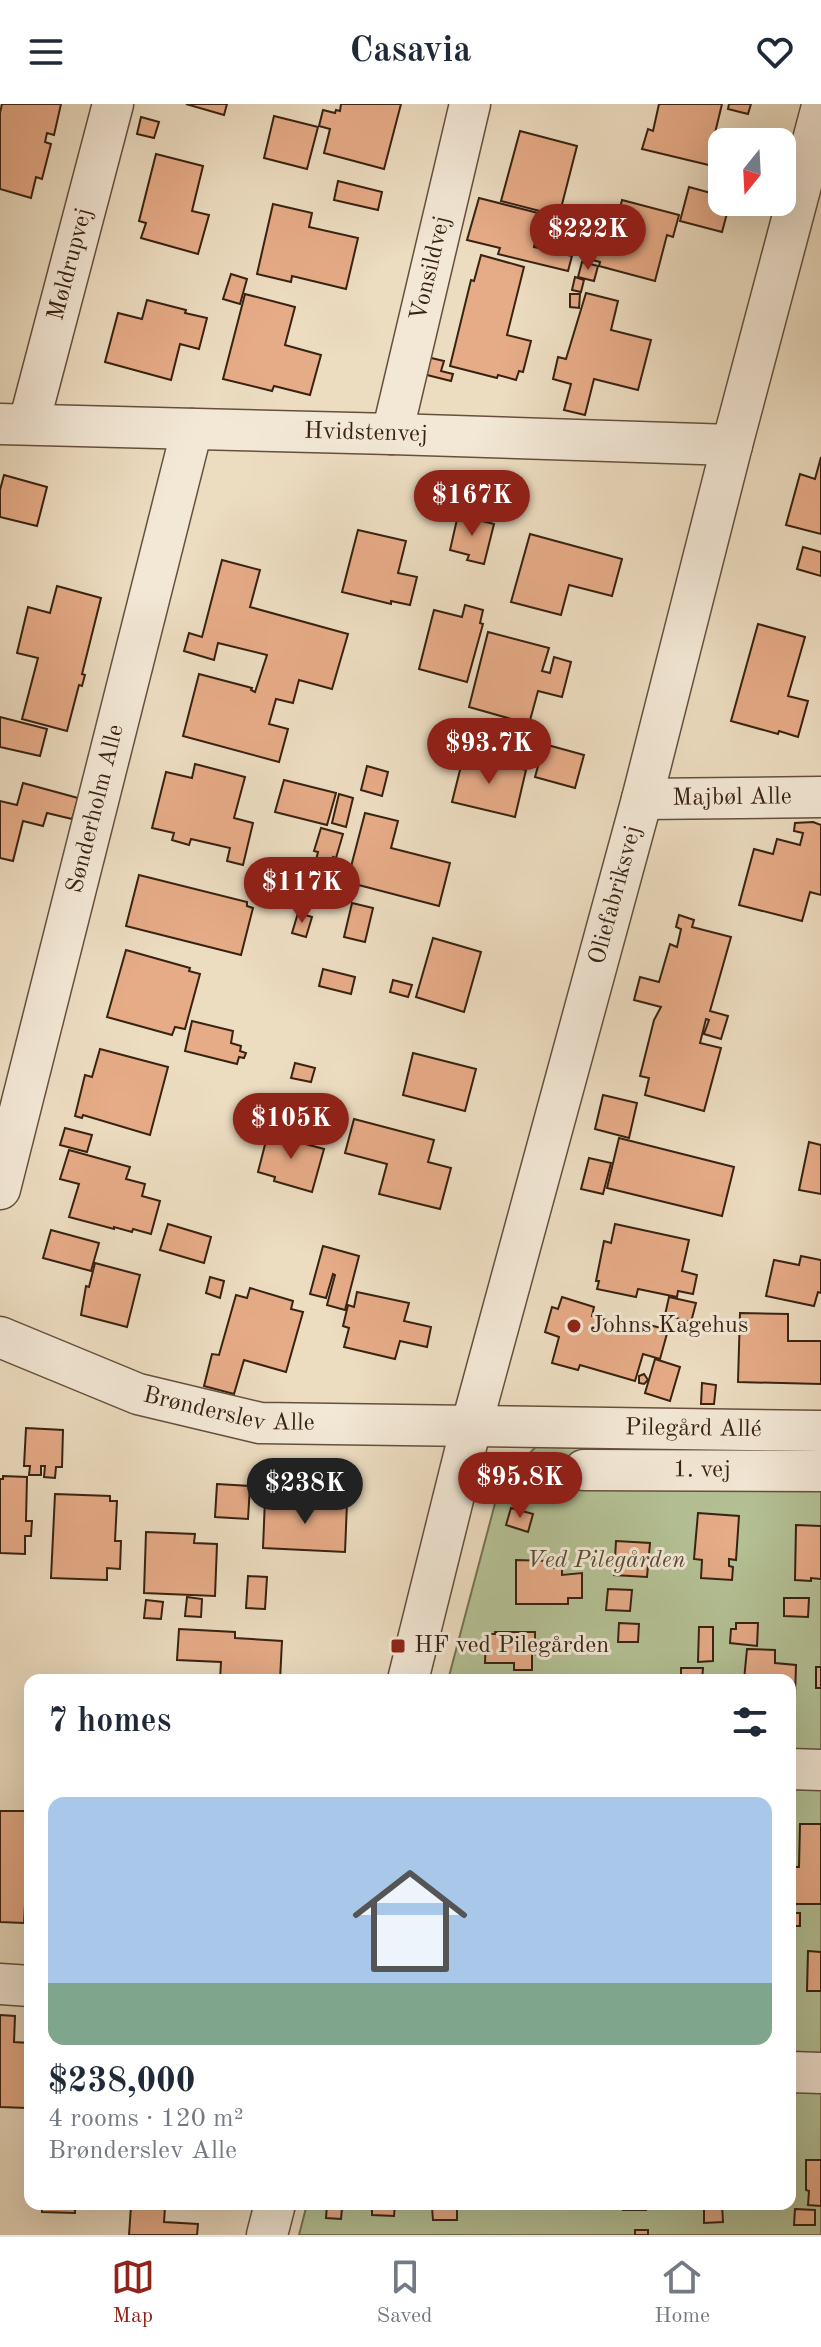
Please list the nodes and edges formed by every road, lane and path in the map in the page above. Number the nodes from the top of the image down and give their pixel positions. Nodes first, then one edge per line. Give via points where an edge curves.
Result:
1 (113, 104) edge
2 (470, 104) edge
3 (821, 110) edge
4 (15, 424) edge
5 (192, 429) junction
6 (392, 434) junction
7 (732, 445) junction
8 (821, 797) edge
9 (642, 799) junction
10 (0, 1189) edge
11 (0, 1337) edge
12 (471, 1427) junction
13 (821, 1431) edge
14 (584, 1470) dead end
15 (821, 1471) edge
16 (409, 1674) edge
17 (796, 1769) edge
18 (821, 1770) edge
19 (0, 1984) edge
20 (24, 1986) edge
21 (796, 2072) edge
22 (821, 2073) edge
23 (273, 2210) edge
24 (267, 2235) edge

1 - 4 street, Møldrupvej
2 - 6 street, Vonsildvej
3 - 7 street, Oliefabriksvej
4 - 5 street, Hvidstenvej
5 - 6 street, Hvidstenvej
5 - 10 street, Sønderholm Alle
6 - 7 street, Hvidstenvej
7 - 9 street, Oliefabriksvej
8 - 9 street, Majbøl Alle
9 - 12 street, Oliefabriksvej
11 - 12 street, Brønderslev Alle via 138,1394 260,1423
12 - 13 street, Pilegård Allé
12 - 16 street, Oliefabriksvej
14 - 15 street, 1. vej
17 - 18 street
19 - 20 street
21 - 22 street
23 - 24 street

